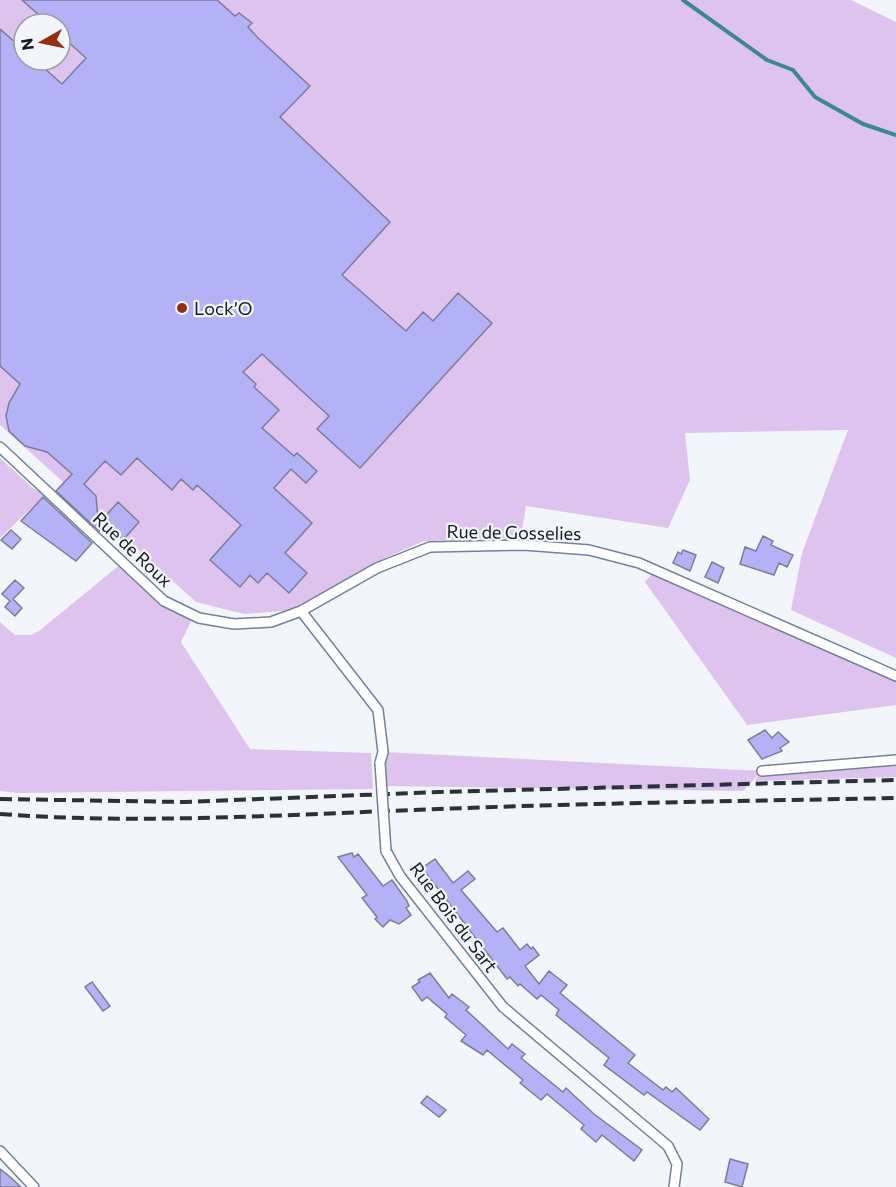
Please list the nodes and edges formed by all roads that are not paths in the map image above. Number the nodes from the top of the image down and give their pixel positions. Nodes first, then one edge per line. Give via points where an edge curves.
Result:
1 (0, 447) edge
2 (301, 611) junction
3 (896, 676) edge
4 (896, 760) edge
5 (762, 771) dead end
6 (0, 1151) edge
7 (34, 1187) edge
8 (674, 1187) edge

1 - 2 street, Rue de Roux via 164,601 199,618 234,624 272,622
2 - 3 street, Rue de Gosselies via 377,568 430,547 524,545 589,550 639,563
2 - 8 street, Rue Bois du Sart, bridge via 378,710 386,851 400,876 503,1007 668,1146 677,1164
4 - 5 street
6 - 7 street

